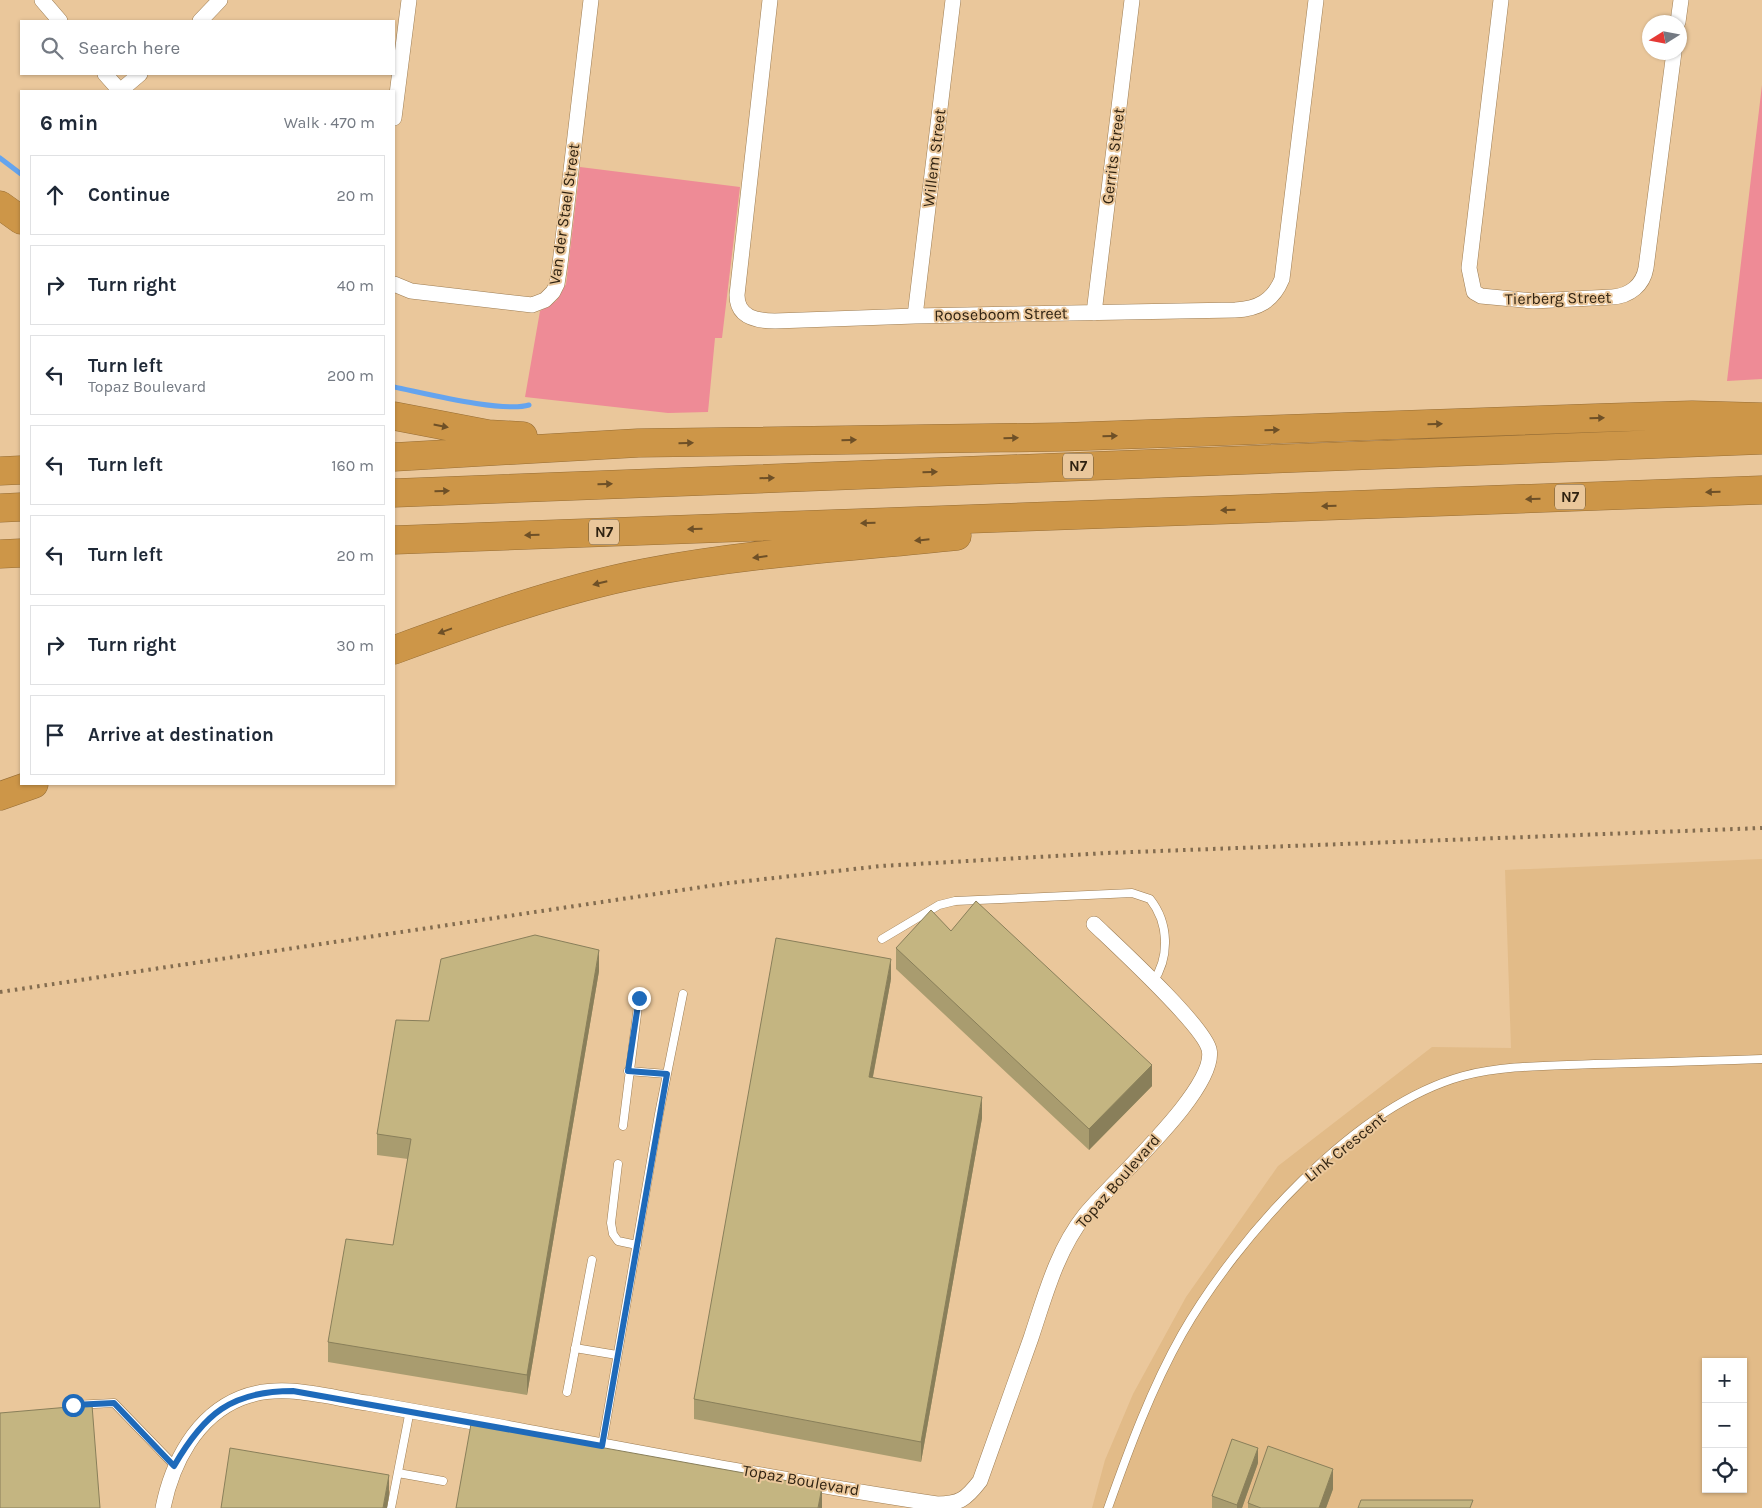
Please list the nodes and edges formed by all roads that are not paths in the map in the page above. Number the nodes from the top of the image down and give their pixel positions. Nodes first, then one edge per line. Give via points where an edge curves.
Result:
1 (42, 0) edge
2 (220, 0) edge
3 (409, 0) edge
4 (591, 0) edge
5 (770, 0) edge
6 (953, 0) edge
7 (1132, 0) edge
8 (1316, 0) edge
9 (1501, 0) edge
10 (1680, 0) edge
11 (1679, 15) edge
12 (59, 20) edge
13 (201, 20) edge
14 (1673, 60) edge
15 (106, 75) edge
16 (139, 75) edge
17 (119, 90) edge
18 (121, 90) edge
19 (395, 110) edge
20 (0, 205) edge
21 (20, 219) edge
22 (395, 284) edge
23 (1094, 313) junction
24 (915, 316) junction
25 (395, 416) edge
26 (1762, 417) edge
27 (1762, 440) edge
28 (638, 443) junction
29 (395, 457) edge
30 (20, 470) edge
31 (0, 471) edge
32 (1762, 490) edge
33 (395, 492) edge
34 (20, 507) edge
35 (0, 508) edge
36 (1162, 512) junction
37 (395, 540) edge
38 (20, 553) edge
39 (0, 554) edge
40 (395, 650) edge
41 (31, 785) edge
42 (0, 796) edge
43 (1094, 924) dead end
44 (882, 939) dead end
45 (1153, 982) junction
46 (682, 994) dead end
47 (639, 998) dead end
48 (1762, 1059) edge
49 (628, 1071) junction
50 (667, 1074) junction
51 (623, 1126) dead end
52 (618, 1164) dead end
53 (637, 1245) junction
54 (592, 1260) dead end
55 (575, 1348) junction
56 (618, 1355) junction
57 (567, 1392) dead end
58 (73, 1405) edge
59 (410, 1410) junction
60 (602, 1446) junction
61 (174, 1466) junction
62 (398, 1473) junction
63 (443, 1481) dead end
64 (954, 1506) edge
65 (163, 1508) edge
66 (391, 1508) edge
67 (1108, 1508) edge

1 - 12 street
2 - 13 street
3 - 19 street
4 - 22 street, Van der Stael Street via 560,264 553,292 545,300 524,306 411,291
5 - 24 street, Rooseboom Street via 737,296 739,305 749,317 762,321
6 - 24 street, Willem Street
7 - 23 street, Gerrits Street
8 - 23 street, Rooseboom Street via 1282,279 1278,289 1271,298 1250,309
9 - 14 street, Tierberg Street via 1469,268 1474,292 1481,296 1533,301 1612,297 1640,286 1646,268
10 - 11 street
15 - 17 street
16 - 18 street
20 - 21 highway
23 - 24 street, Rooseboom Street
25 -> 28 highway via 488,434
28 -> 26 highway via 1061,437 1634,416
33 -> 27 highway, N7
28 - 29 highway
30 - 31 highway
32 -> 36 highway, N7
34 - 35 highway
36 -> 37 highway, N7
36 -> 40 highway via 730,560 645,573 480,618
38 - 39 highway
41 - 42 highway
43 - 45 street, Topaz Boulevard
44 - 45 lane via 939,905 955,901 1132,893 1150,899 1162,918 1165,956
45 - 64 street, Topaz Boulevard via 1209,1048 1210,1061 1204,1079 1187,1105 1098,1199 1072,1233 1053,1276 980,1481
46 - 50 lane
47 - 49 lane
48 - 67 lane, Link Crescent via 1518,1067 1466,1076 1432,1085 1351,1137 1293,1189 1238,1251 1182,1334 1137,1426
49 - 50 lane
49 - 51 lane
50 - 53 lane
52 - 53 lane via 611,1229 618,1241
53 - 56 lane
54 - 55 lane
55 - 56 lane
55 - 57 lane
56 - 60 lane
58 - 61 lane via 114,1403
59 - 60 street, Topaz Boulevard
59 - 61 street, Topaz Boulevard via 293,1391 266,1391 241,1398 220,1409 188,1444
59 - 62 lane
60 - 64 street, Topaz Boulevard
61 - 65 street, Topaz Boulevard
62 - 63 lane
62 - 66 lane

